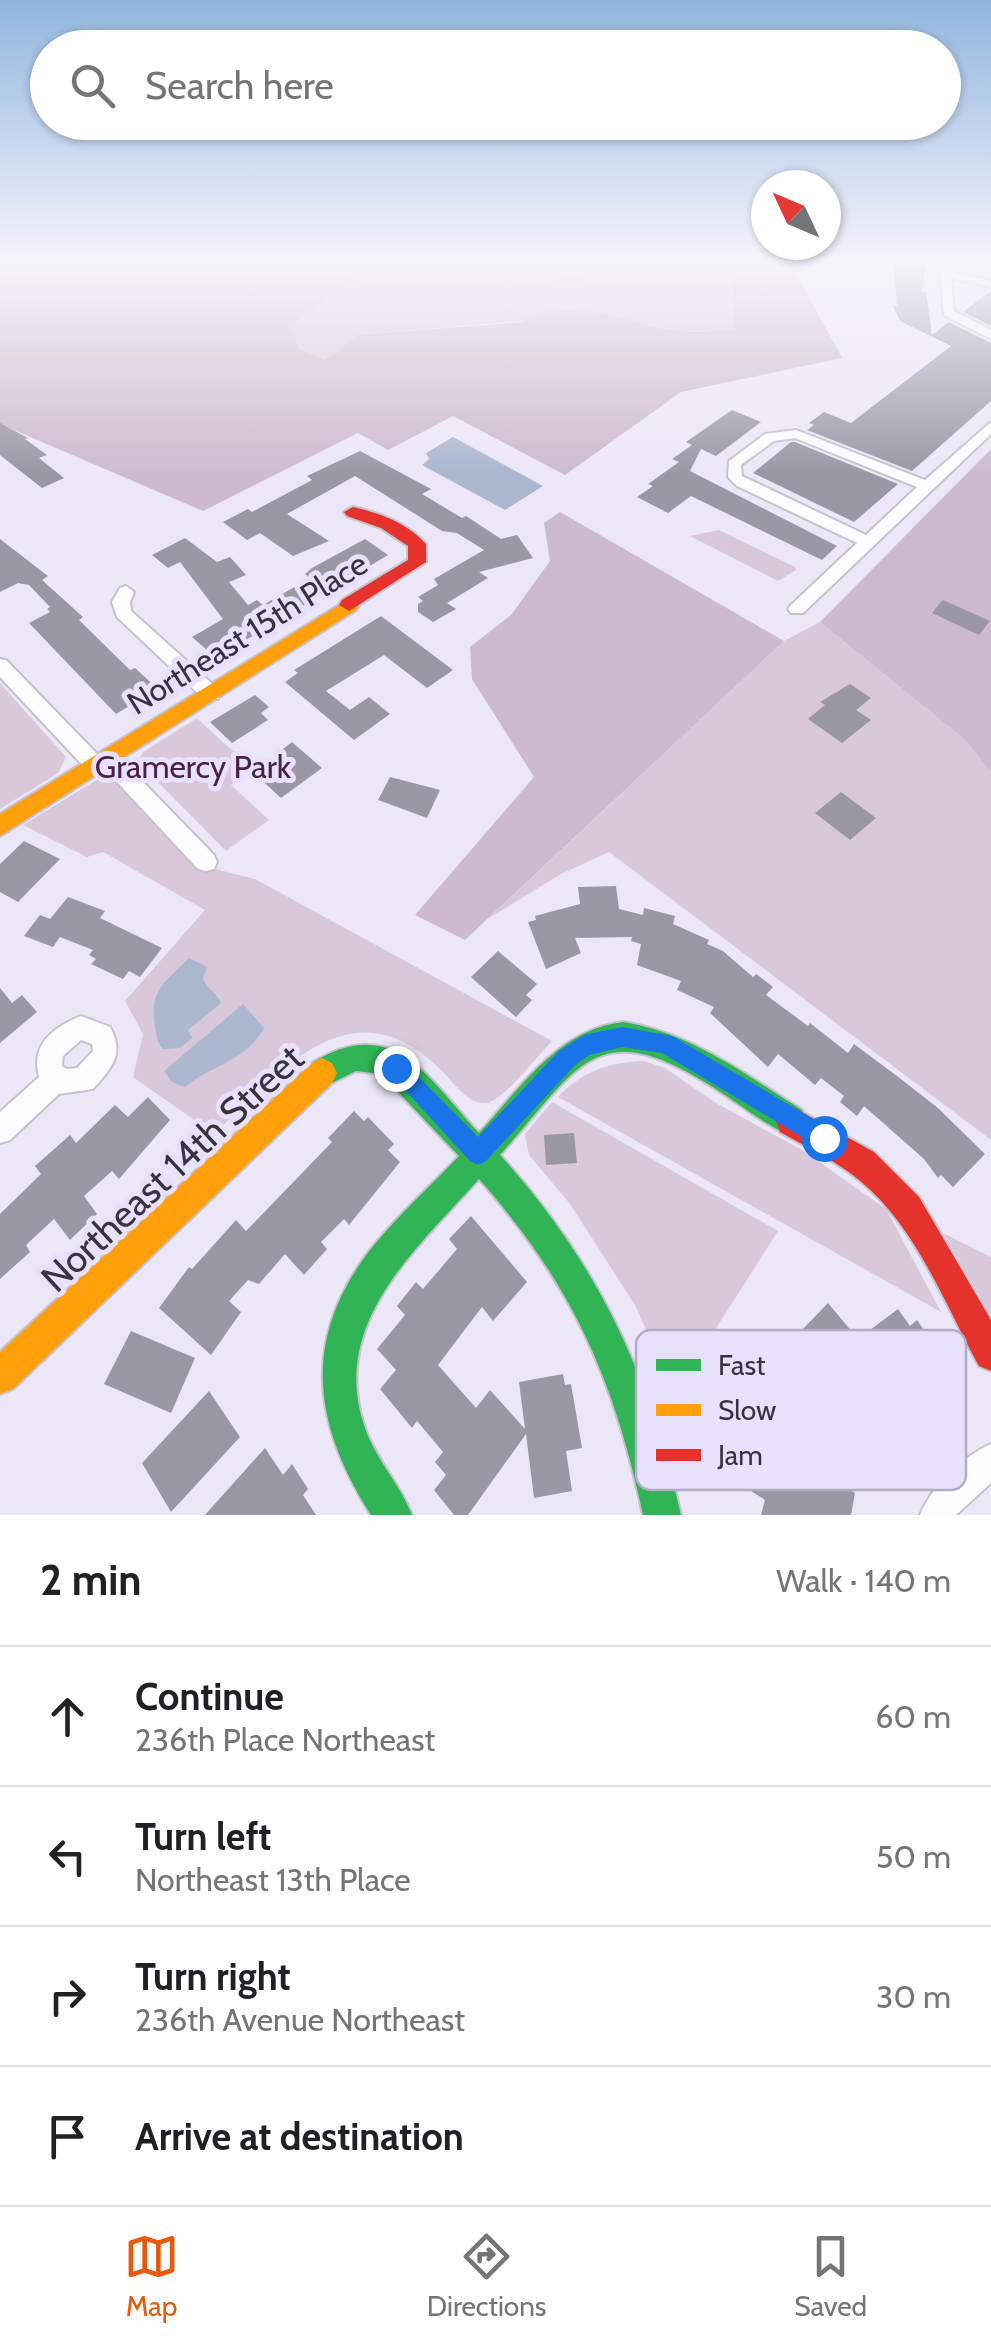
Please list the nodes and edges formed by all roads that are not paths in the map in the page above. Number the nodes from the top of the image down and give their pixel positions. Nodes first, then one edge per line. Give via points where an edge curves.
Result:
1 (991, 426) edge
2 (927, 486) junction
3 (353, 512) dead end
4 (868, 542) junction
5 (126, 592) dead end
6 (797, 609) dead end
7 (0, 664) edge
8 (210, 694) junction
9 (102, 763) junction
10 (0, 826) edge
11 (206, 862) dead end
12 (55, 1080) dead end
13 (0, 1130) edge
14 (478, 1154) junction
15 (991, 1354) edge
16 (0, 1376) edge
17 (636, 1413) edge
18 (991, 1461) edge
19 (966, 1483) edge
20 (656, 1490) edge
21 (958, 1490) edge
22 (393, 1515) edge
23 (662, 1515) edge
24 (938, 1515) edge

1 - 2 street
2 - 4 street
2 - 4 street via 796,434 770,437 734,464 742,483
3 - 8 street, Northeast 15th Place via 379,519 417,544 420,553 409,570
4 - 6 street
5 - 8 street via 122,613
7 - 9 street
8 - 9 street, Northeast 15th Place
9 - 10 street, Northeast 15th Place
9 - 11 street
12 - 13 street
14 - 15 street via 584,1046 622,1037 665,1044 872,1170 901,1203
14 - 16 street, Northeast 14th Street via 396,1068 373,1056 350,1056 318,1076
14 - 17 street via 558,1250 598,1313
14 - 22 street via 372,1275 341,1340 338,1403 346,1435 359,1468
18 - 19 street
20 - 23 street
21 - 24 street

